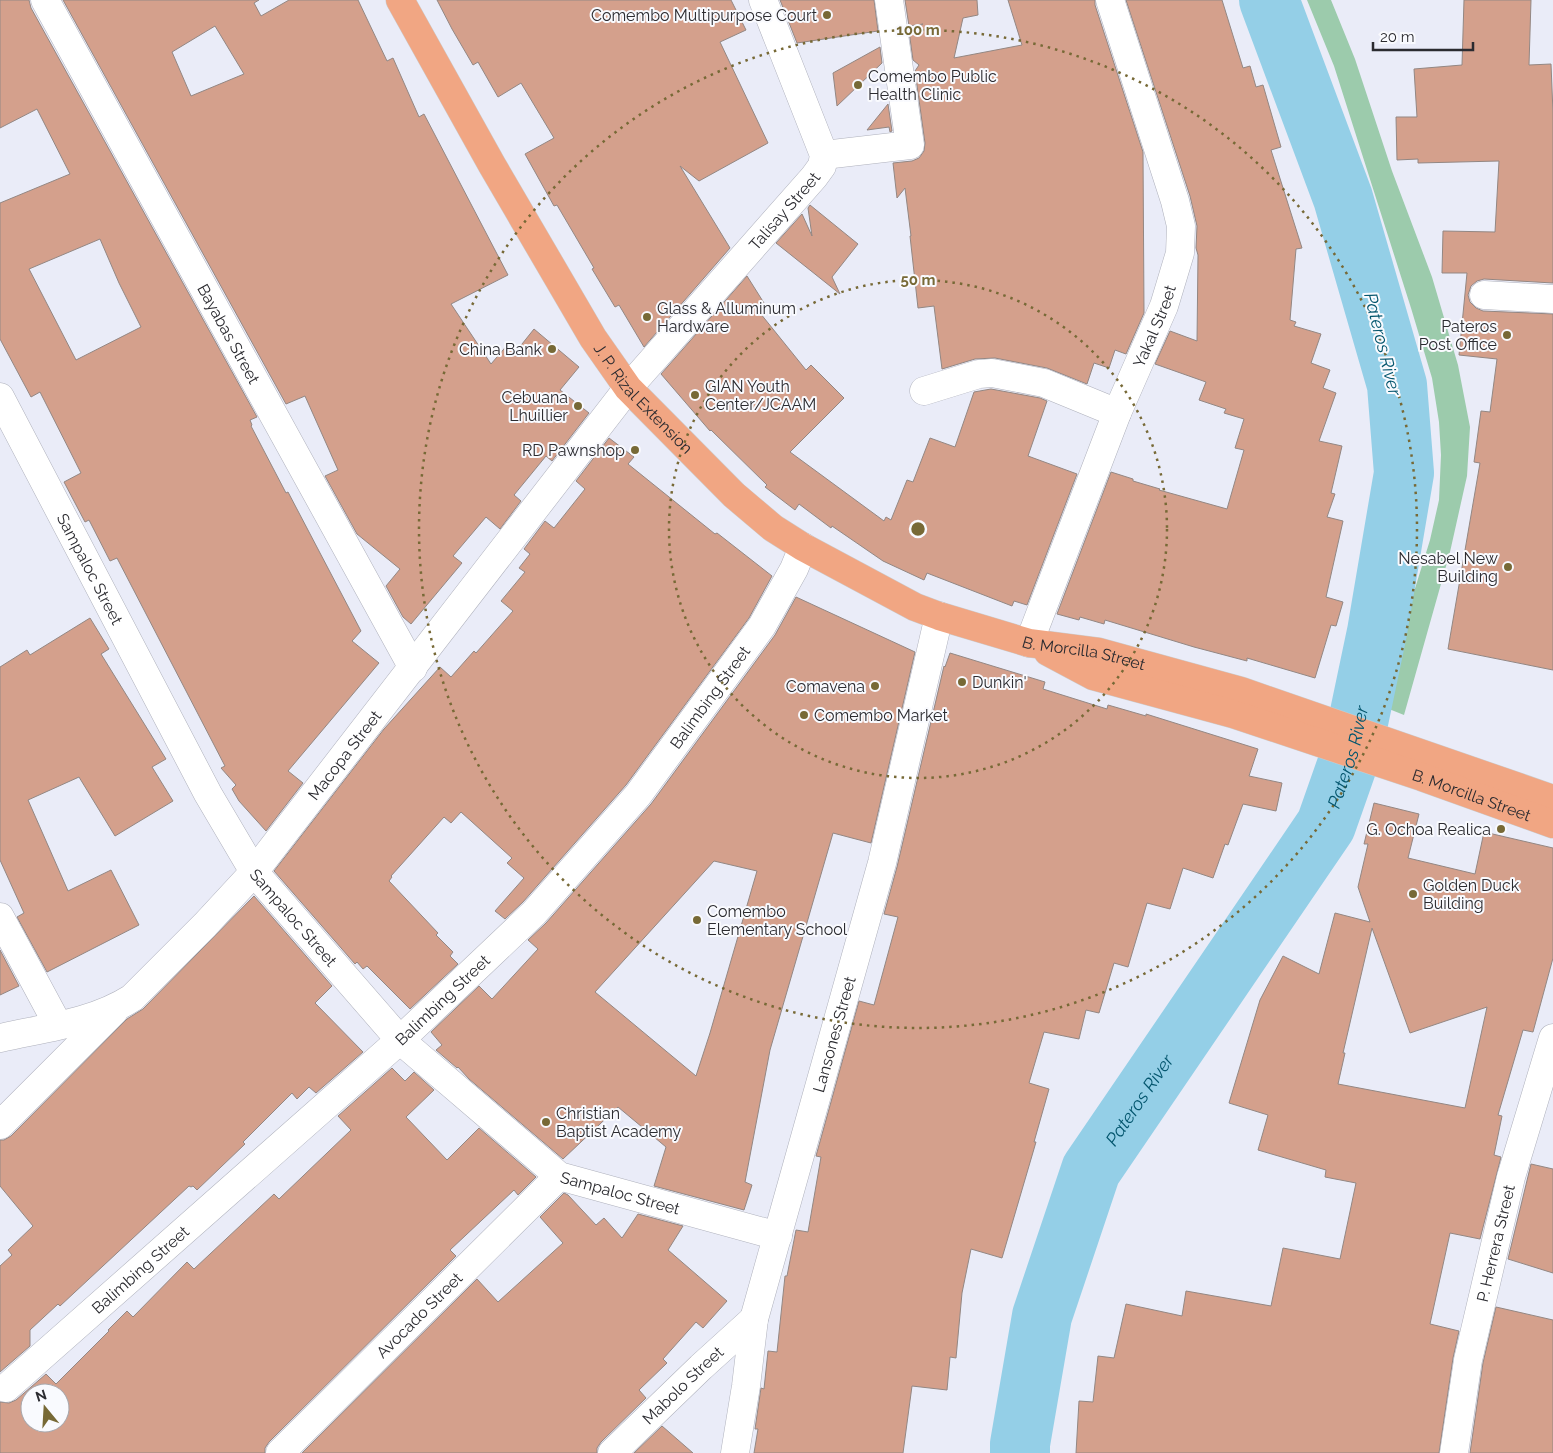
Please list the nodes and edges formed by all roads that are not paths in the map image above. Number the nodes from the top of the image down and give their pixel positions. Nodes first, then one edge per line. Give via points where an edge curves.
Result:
1 (45, 0) edge
2 (400, 0) edge
3 (763, 0) edge
4 (890, 0) edge
5 (1110, 0) edge
6 (824, 155) junction
7 (1484, 294) dead end
8 (1553, 299) edge
9 (628, 388) junction
10 (924, 391) dead end
11 (0, 397) edge
12 (1117, 413) junction
13 (803, 547) junction
14 (940, 616) junction
15 (1029, 643) junction
16 (413, 668) junction
17 (1426, 767) junction
18 (1553, 799) edge
19 (1553, 824) edge
20 (254, 872) junction
21 (0, 917) edge
22 (119, 1007) junction
23 (58, 1025) junction
24 (0, 1038) edge
25 (1553, 1038) edge
26 (400, 1040) junction
27 (0, 1125) edge
28 (559, 1176) junction
29 (778, 1236) junction
30 (754, 1318) junction
31 (6, 1388) dead end
32 (280, 1453) edge
33 (612, 1453) edge
34 (735, 1453) edge
35 (1454, 1453) edge

1 - 16 street, Bayabas Street
2 - 9 main road, J. P. Rizal Extension via 506,190 593,338
3 - 6 street, Talisay Street
4 - 6 street via 910,145
5 - 12 street, Yakal Street via 1181,226 1180,252 1164,306
6 - 9 street, Talisay Street via 822,166 814,177
7 - 8 street
9 - 13 main road, J. P. Rizal Extension via 734,495 773,528
9 - 16 street, Macopa Street
10 - 12 street via 992,373 1044,382
11 - 20 street, Sampaloc Street via 208,794
12 - 15 street, Yakal Street
13 - 14 main road, J. P. Rizal Extension via 914,607
13 - 26 street, Balimbing Street via 762,626 638,795 534,913
14 - 15 main road, J. P. Rizal Extension
14 - 29 street, Lansones Street via 882,863
15 - 17 main road, B. Morcilla Street via 1099,652
16 - 20 street, Macopa Street
17 - 18 main road, B. Morcilla Street
17 - 19 main road, B. Morcilla Street
20 - 22 street, Macopa Street via 132,998
20 - 26 street, Sampaloc Street
21 - 23 street
22 - 23 street, Macopa Street
22 - 27 street
23 - 24 street, Macopa Street
25 - 35 street, P. Herrera Street via 1511,1177 1468,1360
26 - 28 street, Sampaloc Street
26 - 31 street, Balimbing Street
28 - 29 street, Sampaloc Street
28 - 32 street, Avocado Street
29 - 30 street, Lansones Street
30 - 33 street, Mabolo Street
30 - 34 street, Lansones Street

